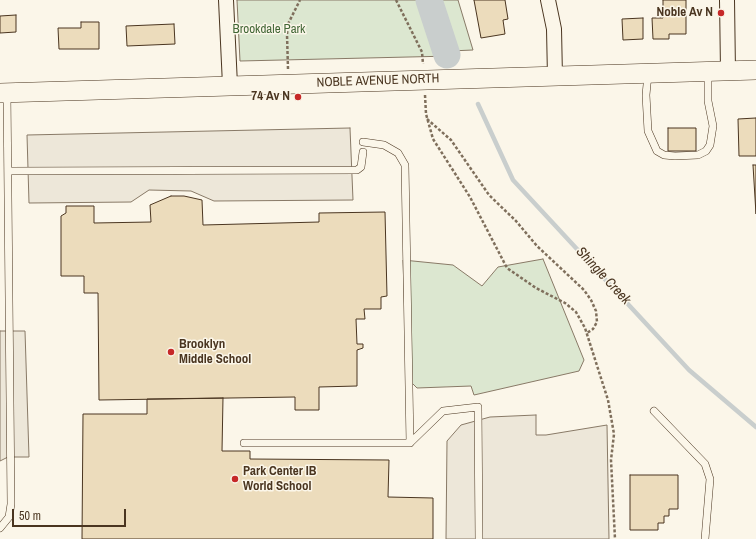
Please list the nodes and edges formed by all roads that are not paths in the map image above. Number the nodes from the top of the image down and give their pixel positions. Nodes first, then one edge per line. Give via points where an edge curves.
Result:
1 (226, 0) edge
2 (548, 0) edge
3 (727, 0) edge
4 (756, 70) edge
5 (728, 71) junction
6 (708, 72) junction
7 (648, 74) junction
8 (555, 76) junction
9 (230, 85) junction
10 (4, 93) edge
11 (363, 142) dead end
12 (363, 152) dead end
13 (8, 171) junction
14 (654, 411) dead end
15 (244, 443) dead end
16 (410, 443) junction
17 (0, 528) edge
18 (479, 539) edge
19 (705, 539) edge

1 - 9 street
2 - 8 street via 554,29
3 - 5 street
4 - 5 street, NOBLE AVENUE NORTH
5 - 6 street, NOBLE AVENUE NORTH
6 - 7 street, NOBLE AVENUE NORTH
6 - 7 lane via 708,102 713,126 710,145 706,151 698,155 675,156 657,151 648,132
7 - 8 street, NOBLE AVENUE NORTH
8 - 9 street, NOBLE AVENUE NORTH
9 - 10 street, NOBLE AVENUE NORTH
10 - 13 lane
11 - 16 lane via 384,145 398,152 405,165
12 - 13 lane via 361,167 357,170
13 - 17 lane via 11,504 9,517
14 - 19 lane via 705,464 710,479
15 - 16 lane
16 - 18 lane via 443,411 478,407

